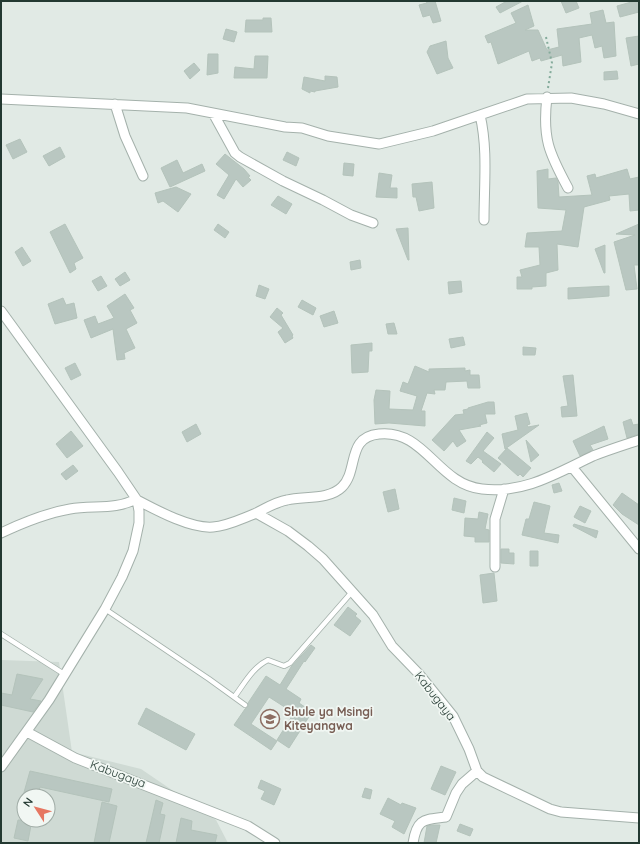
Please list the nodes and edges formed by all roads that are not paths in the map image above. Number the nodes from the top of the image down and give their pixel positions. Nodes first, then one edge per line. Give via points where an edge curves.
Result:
1 (547, 97) junction
2 (1, 99) edge
3 (115, 104) junction
4 (213, 113) junction
5 (639, 114) edge
6 (480, 116) junction
7 (143, 176) dead end
8 (568, 188) dead end
9 (484, 220) dead end
10 (373, 223) dead end
11 (1, 312) edge
12 (639, 440) edge
13 (572, 467) junction
14 (504, 489) junction
15 (136, 500) junction
16 (256, 513) junction
17 (1, 533) edge
18 (639, 549) edge
19 (495, 567) dead end
20 (351, 593) junction
21 (105, 609) junction
22 (1, 634) edge
23 (64, 674) junction
24 (235, 696) junction
25 (246, 705) dead end
26 (27, 732) junction
27 (1, 767) edge
28 (477, 771) junction
29 (639, 818) edge
30 (275, 843) edge
31 (413, 843) edge

1 - 5 street via 604,104
1 - 6 street via 527,99
1 - 8 street via 547,142 553,161
2 - 3 street
3 - 4 street via 187,108
3 - 7 street via 122,130
4 - 6 street via 379,144
4 - 10 street via 235,153 240,157 351,215
6 - 9 street via 485,146
11 - 15 street
12 - 13 street via 593,456
13 - 14 street via 526,486
13 - 18 street
14 - 16 street via 482,489 463,484 446,473 411,440 401,436 380,434 364,438 358,445 344,486 338,490 329,494 287,500
14 - 19 street via 495,519
15 - 16 street via 165,514 204,527 225,524
15 - 17 street via 120,506 69,509
15 - 21 street via 139,523 133,551
16 - 20 street, Kabugaya via 308,546 323,559
20 - 24 lane via 290,664 284,666 265,661
20 - 28 street, Kabugaya via 373,616 392,646 453,716
21 - 23 street
21 - 24 lane
22 - 23 lane
23 - 26 street
24 - 25 lane
26 - 27 street
26 - 30 street, Kabugaya via 75,758 248,826
28 - 29 street via 492,783 550,809
28 - 31 street via 462,784 446,817 422,821 415,832

